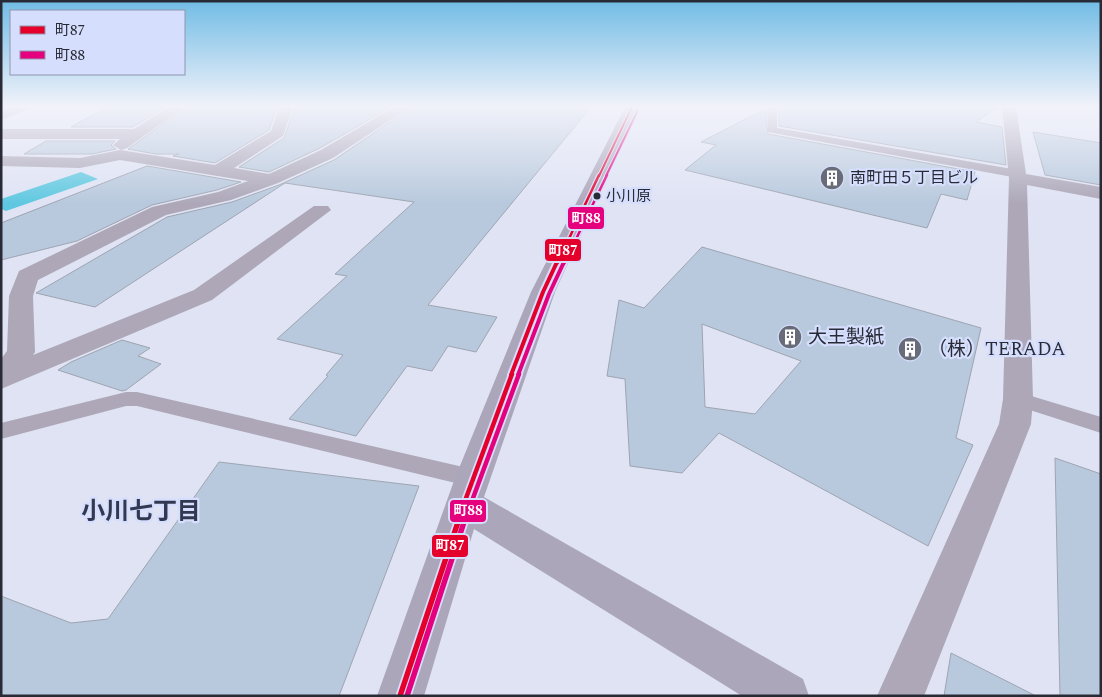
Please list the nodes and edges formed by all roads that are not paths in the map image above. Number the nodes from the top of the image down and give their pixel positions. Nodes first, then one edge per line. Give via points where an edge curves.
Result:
1 (129, 140) edge
2 (270, 140) edge
3 (348, 140) edge
4 (616, 140) edge
5 (823, 140) edge
6 (1013, 140) edge
7 (99, 159) junction
8 (1, 161) edge
9 (217, 171) junction
10 (1018, 176) junction
11 (272, 179) junction
12 (1101, 193) edge
13 (321, 210) dead end
14 (3, 378) edge
15 (1018, 399) junction
16 (1101, 425) edge
17 (1, 431) edge
18 (468, 491) junction
19 (400, 696) edge
20 (786, 696) edge
21 (900, 696) edge

1 - 7 street
2 - 9 street
3 - 11 street via 327,154
4 - 18 main road via 543,292
5 - 10 lane
6 - 10 street
7 - 8 street via 80,163
7 - 9 street via 120,155
9 - 11 street
10 - 12 street
10 - 15 street
11 - 14 street via 224,196 159,212 27,276 21,296 21,352
13 - 14 street via 203,295
15 - 16 lane
15 - 21 street via 1015,424
17 - 18 lane via 137,398
18 - 19 main road
18 - 20 main road

